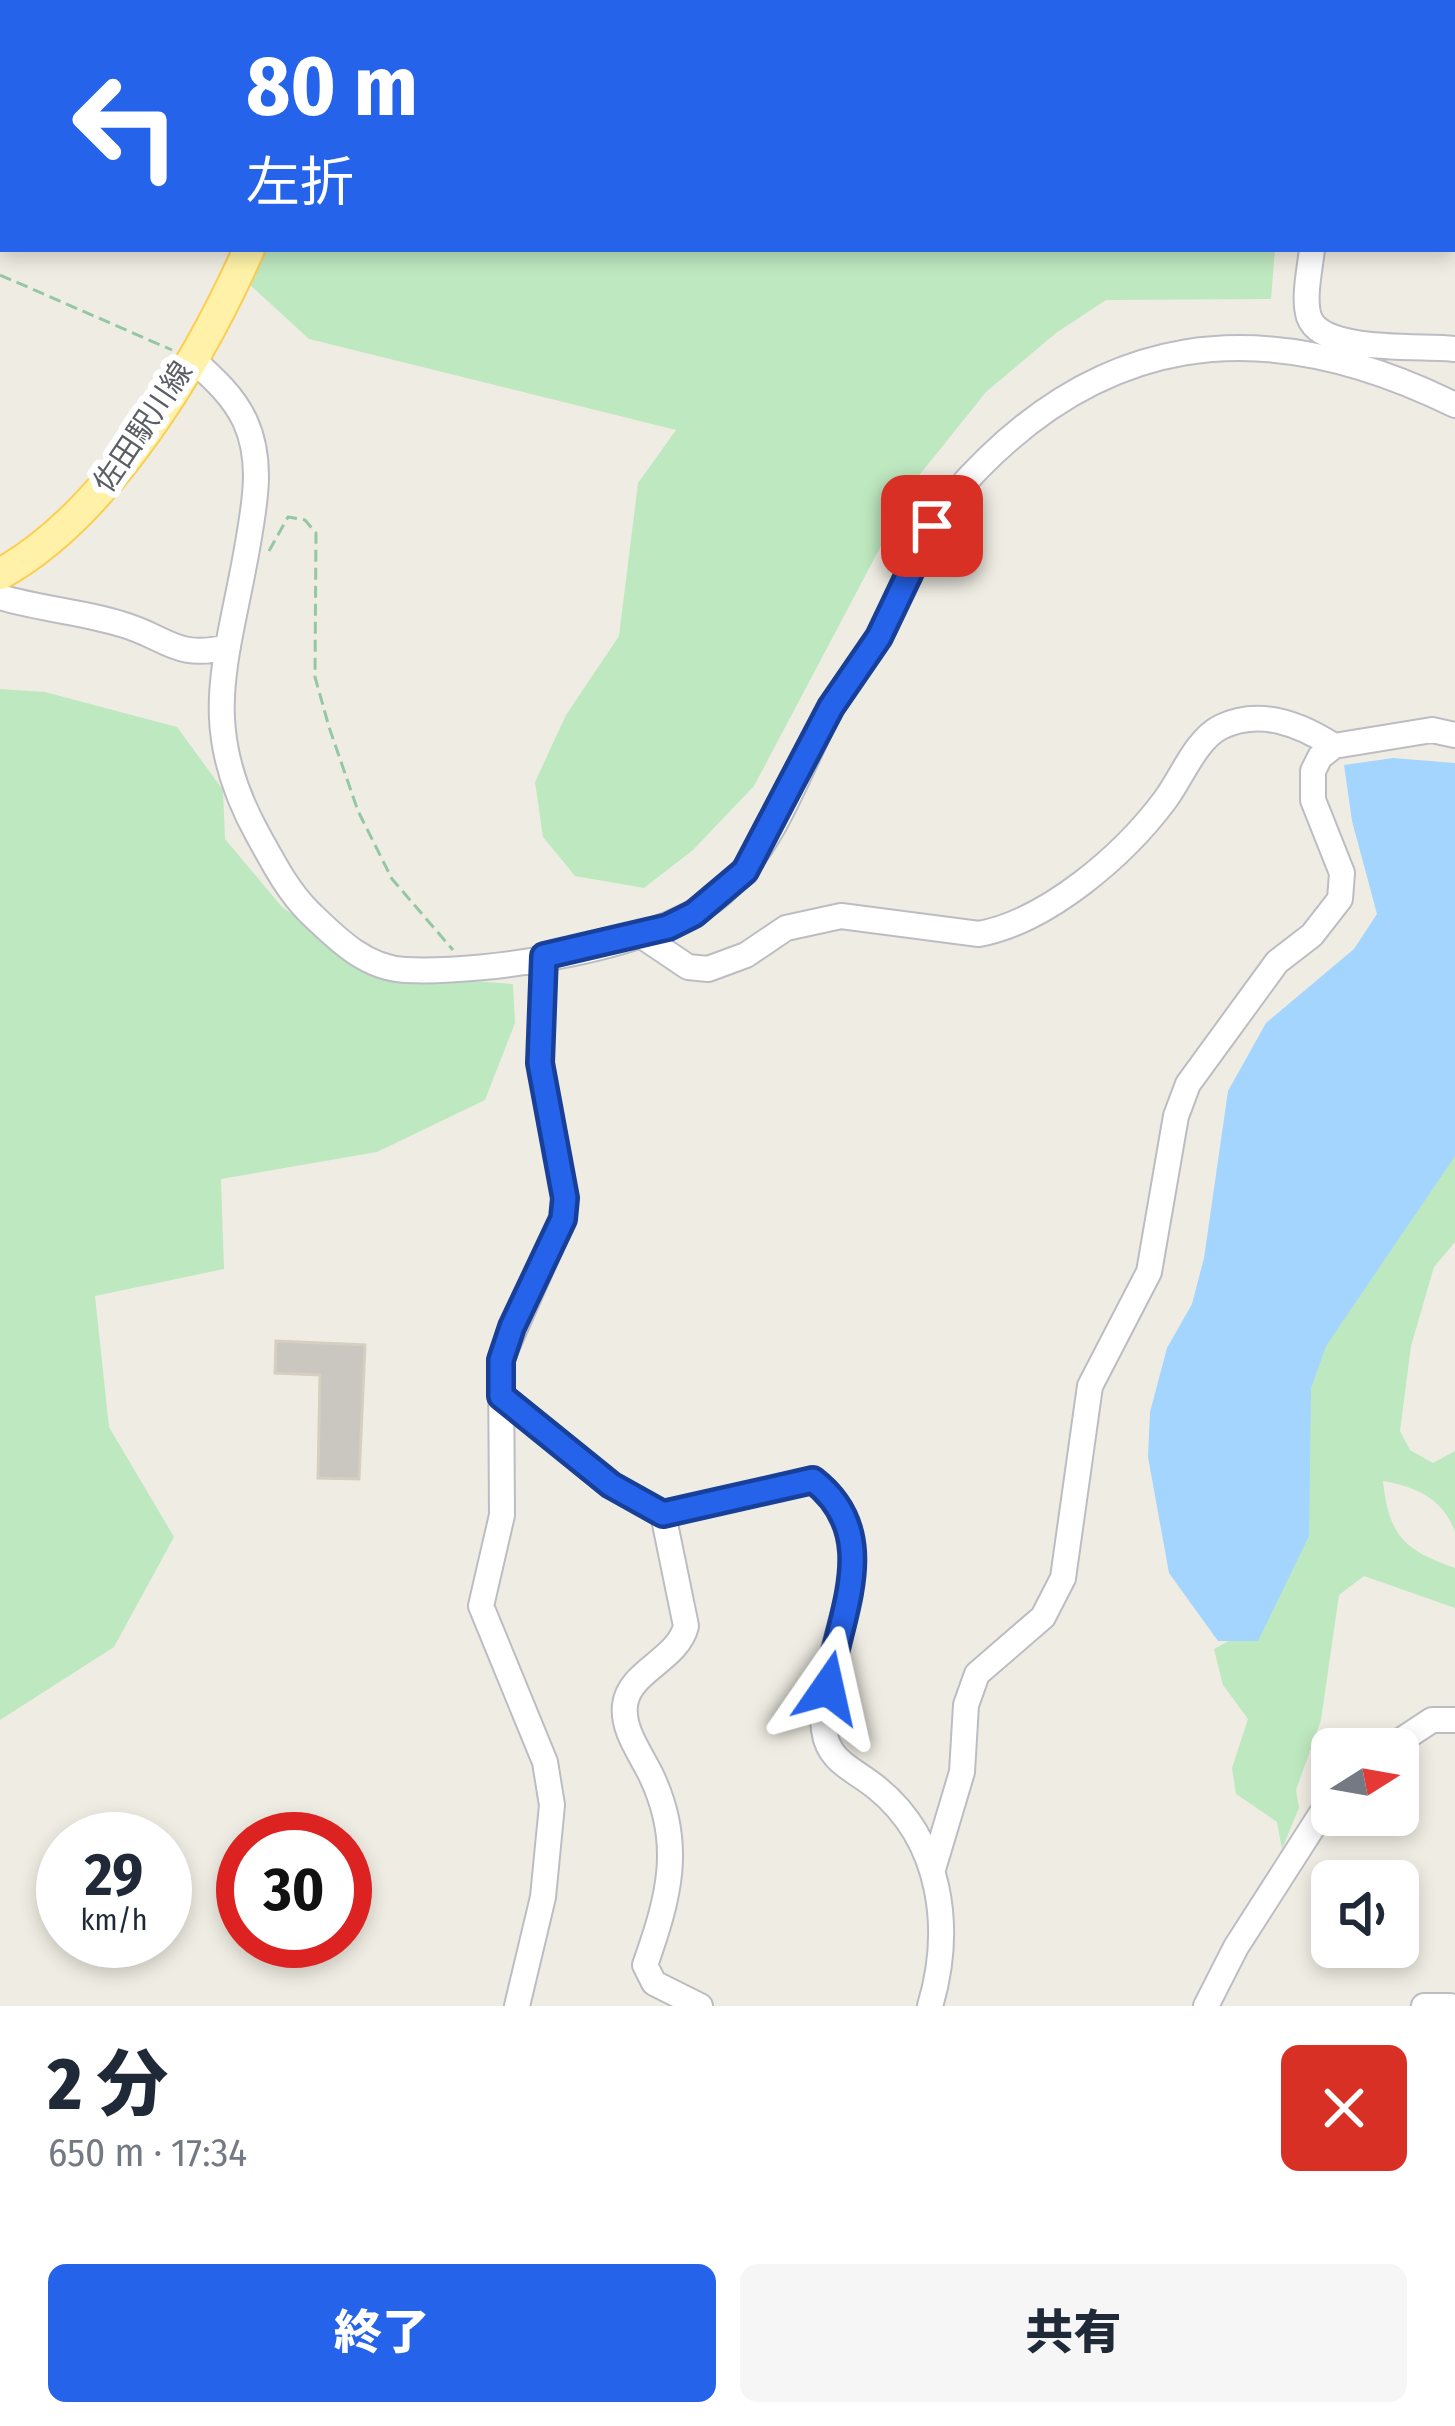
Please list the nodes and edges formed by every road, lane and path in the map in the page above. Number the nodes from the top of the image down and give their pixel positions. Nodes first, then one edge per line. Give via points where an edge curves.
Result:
1 (247, 252) edge
2 (1312, 252) edge
3 (0, 275) edge
4 (1455, 349) edge
5 (190, 358) junction
6 (1455, 405) edge
7 (263, 566) dead end
8 (0, 574) edge
9 (0, 597) edge
10 (228, 647) junction
11 (1455, 735) edge
12 (1334, 746) junction
13 (642, 936) junction
14 (544, 956) junction
15 (462, 968) junction
16 (501, 1396) junction
17 (663, 1514) junction
18 (1455, 1720) edge
19 (1419, 1729) edge
20 (1311, 1831) edge
21 (933, 1869) junction
22 (517, 2006) edge
23 (700, 2006) edge
24 (931, 2006) edge
25 (1206, 2006) edge
26 (1424, 2006) edge
27 (1450, 2006) edge

1 - 5 main road, 佐田駅川線
2 - 4 street via 1308,315 1316,328 1351,344
3 - 5 path
5 - 8 main road, 佐田駅川線 via 82,512
5 - 10 street via 230,398 254,448 254,506
6 - 13 street via 1393,374 1319,353 1242,346 1142,362 1058,404 949,500 745,871 694,914
7 - 15 path via 288,517 316,533 315,677 344,772 392,879 445,935
9 - 10 street via 118,622 170,649
10 - 15 street via 219,730 229,778 296,899 374,962 400,970
11 - 12 street via 1432,730
12 - 13 street via 1272,719 1218,728 1162,805 1109,856 1034,914 997,931 841,916 786,928 746,956 708,969 688,967
12 - 21 street via 1320,757 1312,788 1342,873 1340,899 1277,962 1188,1084 1148,1272 1090,1386 1063,1578 1043,1617 976,1674 962,1772
13 - 14 street
14 - 15 street
14 - 16 street via 540,1063 563,1219 512,1327
16 - 17 street via 611,1485
16 - 22 street via 502,1515 481,1606 545,1762 552,1805 543,1897
17 - 21 street via 813,1480 837,1505 856,1557 833,1652 823,1724 828,1749 899,1808
17 - 23 street via 686,1626 671,1653 628,1693 625,1717 671,1834 668,1900 645,1965 654,1983
18 - 19 street
20 - 25 street
21 - 24 street via 943,1951
26 - 27 street

